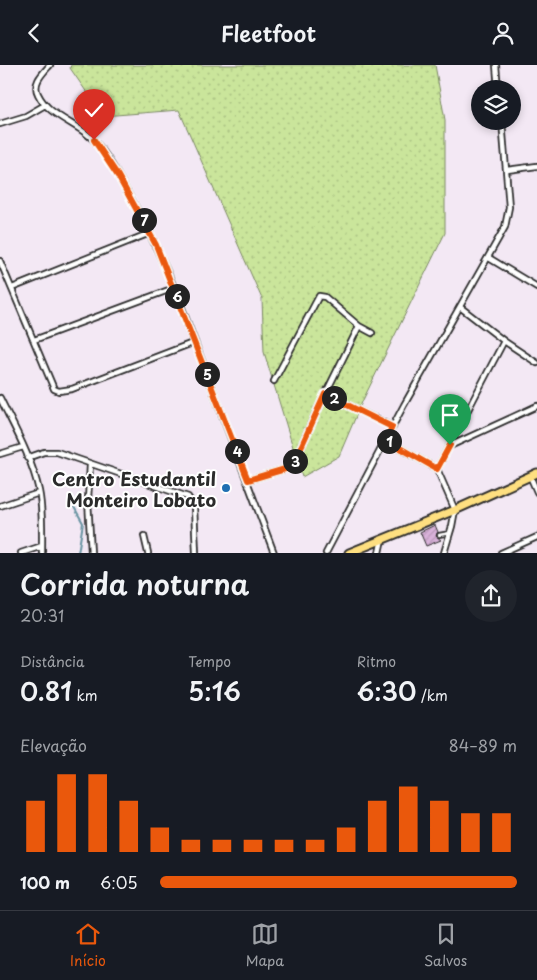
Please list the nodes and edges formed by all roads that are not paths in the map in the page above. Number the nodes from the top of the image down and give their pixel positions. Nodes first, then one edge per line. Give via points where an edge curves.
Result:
1 (50, 65) edge
2 (496, 65) edge
3 (497, 80) edge
4 (45, 105) junction
5 (0, 124) edge
6 (503, 130) edge
7 (537, 165) edge
8 (507, 170) junction
9 (150, 233) junction
10 (489, 258) junction
11 (0, 264) edge
12 (537, 287) edge
13 (12, 288) junction
14 (174, 288) junction
15 (460, 307) junction
16 (359, 326) junction
17 (372, 333) dead end
18 (34, 340) junction
19 (504, 341) junction
20 (195, 342) junction
21 (537, 363) edge
22 (274, 381) dead end
23 (325, 394) junction
24 (1, 401) edge
25 (537, 406) edge
26 (392, 427) junction
27 (386, 440) junction
28 (450, 445) junction
29 (23, 447) junction
30 (0, 454) edge
31 (27, 458) junction
32 (90, 464) junction
33 (437, 469) junction
34 (534, 475) edge
35 (248, 480) junction
36 (537, 492) edge
37 (39, 493) junction
38 (0, 506) edge
39 (455, 510) junction
40 (450, 533) junction
41 (439, 535) dead end
42 (144, 536) dead end
43 (537, 537) edge
44 (382, 539) junction
45 (42, 546) junction
46 (21, 553) edge
47 (42, 553) edge
48 (91, 553) edge
49 (148, 553) edge
50 (196, 553) edge
51 (274, 553) edge
52 (326, 553) edge
53 (349, 553) edge
54 (379, 553) edge
55 (444, 553) edge
56 (501, 553) edge

1 - 4 street via 36,86
2 - 3 street
4 - 5 street via 26,116
4 - 9 street via 94,140
6 - 8 street
7 - 8 street
8 - 10 street via 508,215
9 - 13 street
9 - 14 street
10 - 12 street
10 - 15 street
11 - 13 street
13 - 18 street
14 - 18 street
14 - 20 street
15 - 19 street
15 - 26 street
16 - 17 street
16 - 22 street via 325,297 319,296
16 - 23 street
18 - 20 street via 54,389 59,391 72,389
19 - 21 street
19 - 28 street
20 - 35 street
23 - 26 street
23 - 35 street via 292,467
24 - 29 street
25 - 28 street
26 - 27 street
27 - 33 street
27 - 52 street
28 - 33 street
29 - 30 street
29 - 31 street
31 - 32 street via 52,452
31 - 37 street
32 - 48 street
32 - 50 street via 191,499
33 - 39 street
34 - 36 street
34 - 39 main road
35 - 51 street
37 - 38 street
37 - 45 street
39 - 40 street
39 - 44 main road via 423,526
40 - 41 lane
40 - 55 street
42 - 49 street
43 - 56 street
44 - 53 main road
44 - 54 street
45 - 46 street
45 - 47 street

